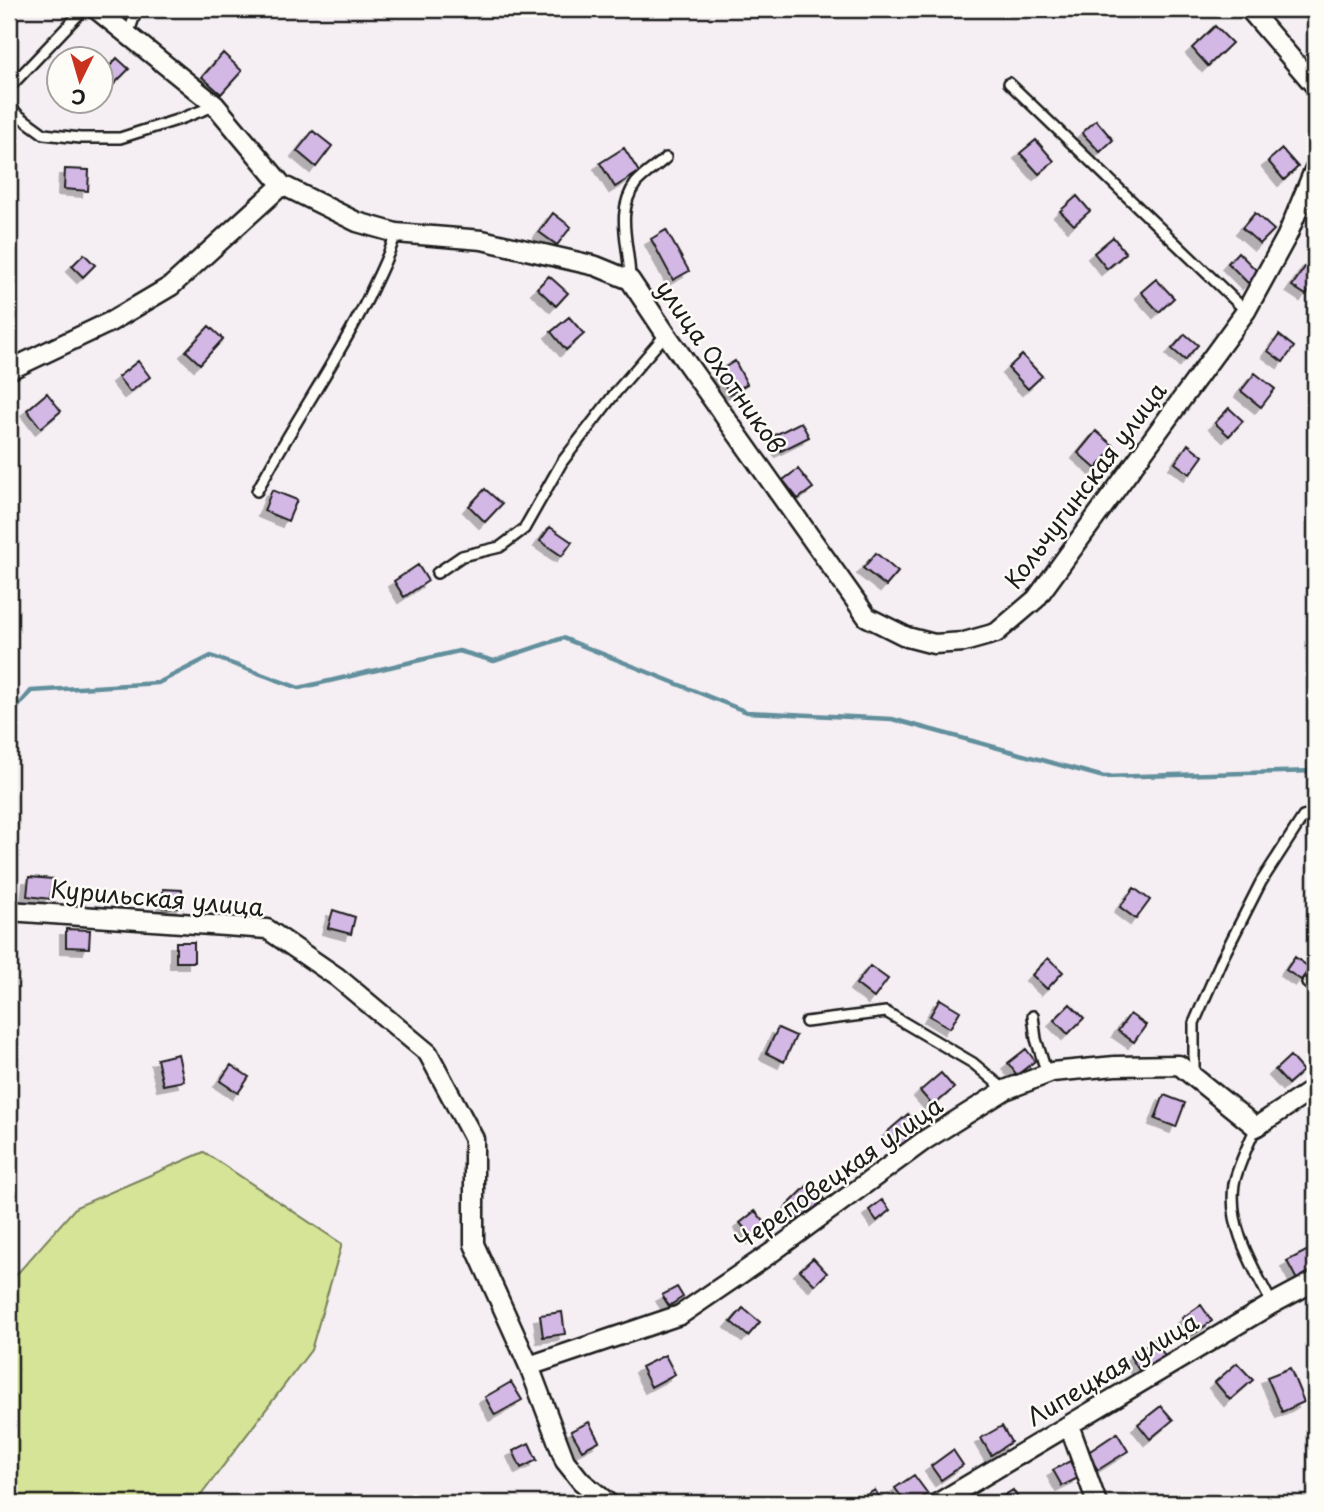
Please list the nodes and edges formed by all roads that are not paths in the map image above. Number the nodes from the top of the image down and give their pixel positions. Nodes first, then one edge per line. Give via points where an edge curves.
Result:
1 (84, 9) edge
2 (96, 9) edge
3 (137, 9) edge
4 (1249, 9) edge
5 (128, 36) junction
6 (1009, 83) dead end
7 (1315, 86) edge
8 (9, 88) edge
9 (9, 105) edge
10 (215, 105) junction
11 (666, 158) dead end
12 (1315, 168) edge
13 (282, 185) junction
14 (396, 233) junction
15 (630, 280) junction
16 (1246, 311) junction
17 (666, 334) junction
18 (9, 370) edge
19 (257, 491) dead end
20 (437, 573) dead end
21 (934, 643) joint
22 (1315, 813) edge
23 (9, 911) edge
24 (1033, 1016) dead end
25 (806, 1022) dead end
26 (1047, 1074) junction
27 (1194, 1077) junction
28 (1315, 1088) edge
29 (1005, 1090) junction
30 (1255, 1127) junction
31 (1315, 1280) edge
32 (1272, 1304) junction
33 (530, 1366) junction
34 (1069, 1425) junction
35 (608, 1503) edge
36 (938, 1503) edge
37 (1097, 1503) edge

1 - 8 lane
2 - 5 street, улица Охотников
3 - 5 lane
4 - 7 street
5 - 10 street, улица Охотников
6 - 16 lane
9 - 10 lane via 44,134 80,138 120,138
10 - 13 street, улица Охотников
11 - 15 lane via 637,182 624,205
12 - 16 street, Кольчугинская улица via 1287,236
13 - 14 street, улица Охотников via 357,222
13 - 18 street via 172,286 110,322
14 - 15 street, улица Охотников via 482,240 596,266
14 - 19 lane via 352,329
15 - 17 street, улица Охотников
16 - 21 street, Кольчугинская улица via 1036,599 996,633 964,642
17 - 20 lane via 562,462 524,529 500,547 462,556
17 - 21 street, улица Охотников via 867,617 906,637
22 - 27 lane via 1303,817 1261,882 1222,959 1195,1023
23 - 33 street, Курильская улица via 267,929 337,977 428,1053 474,1139 474,1244
24 - 26 lane
25 - 29 lane via 886,1012 973,1063
26 - 27 street, Череповецкая улица via 1179,1065
26 - 29 street, Череповецкая улица
27 - 30 street, Череповецкая улица
28 - 30 street
29 - 33 street, Череповецкая улица via 925,1140 680,1315
30 - 32 lane via 1234,1182 1233,1207 1241,1242
31 - 32 street, Липецкая улица
32 - 34 street, Липецкая улица
33 - 35 street via 565,1461
34 - 36 street, Липецкая улица
34 - 37 street

